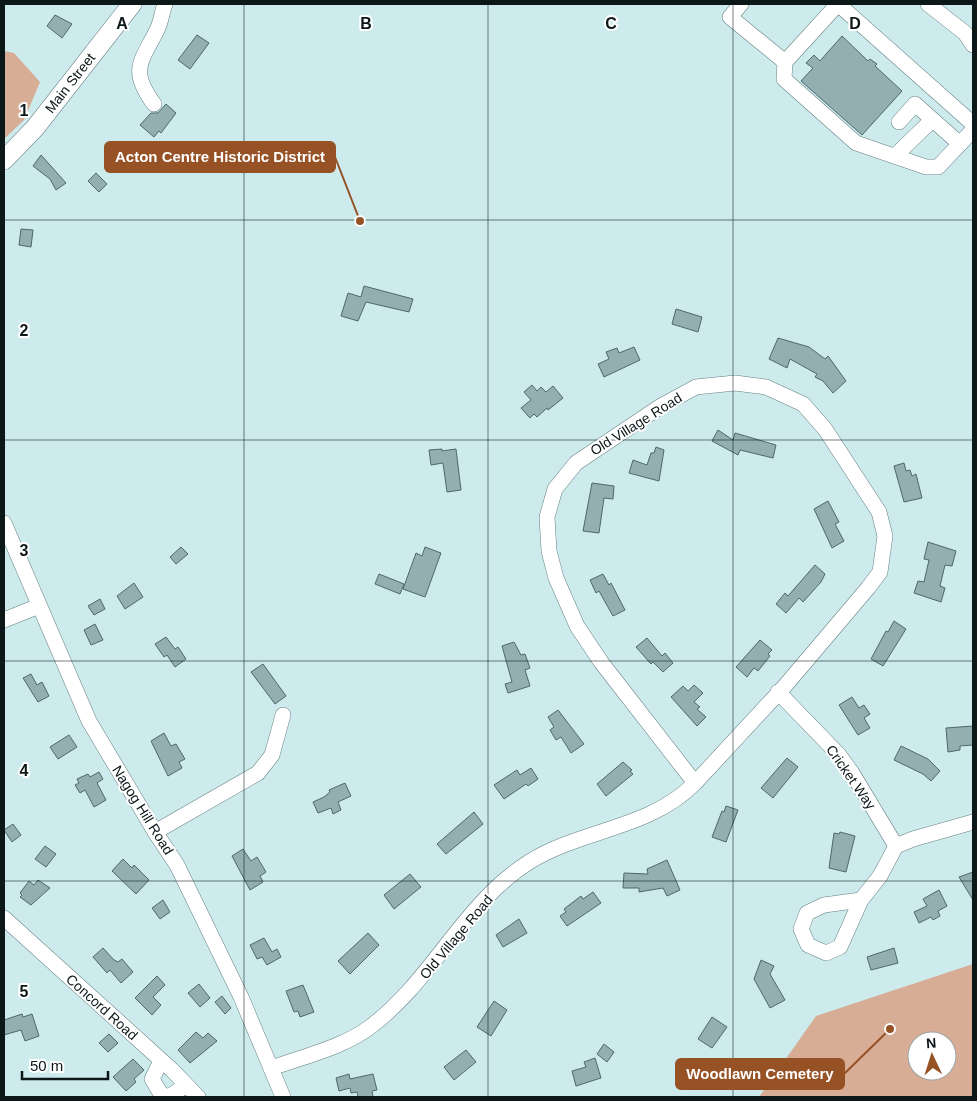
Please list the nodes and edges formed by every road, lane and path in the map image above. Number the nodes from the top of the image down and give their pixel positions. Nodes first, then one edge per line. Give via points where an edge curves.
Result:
1 (132, 4) edge
2 (165, 4) edge
3 (741, 4) edge
4 (838, 4) edge
5 (928, 4) edge
6 (970, 34) edge
7 (785, 62) junction
8 (154, 104) dead end
9 (932, 120) junction
10 (899, 122) dead end
11 (973, 124) edge
12 (973, 130) edge
13 (960, 144) junction
14 (895, 156) junction
15 (4, 160) edge
16 (4, 523) edge
17 (39, 606) junction
18 (4, 620) edge
19 (778, 692) junction
20 (283, 716) dead end
21 (695, 783) junction
22 (973, 822) edge
23 (155, 832) junction
24 (896, 846) junction
25 (862, 900) dead end
26 (4, 918) edge
27 (161, 1060) junction
28 (272, 1068) junction
29 (186, 1085) junction
30 (168, 1097) edge
31 (198, 1097) edge
32 (283, 1097) edge

1 - 15 main road, Main Street via 34,128
2 - 8 street via 158,28 140,61 139,75
3 - 7 street via 730,17
4 - 7 street
4 - 11 street
5 - 6 street
7 - 14 street via 784,79 856,143
9 - 10 street via 915,104
9 - 13 street
9 - 14 street
12 - 13 street
13 - 14 street via 938,167 926,167
16 - 17 street, Nagog Hill Road
17 - 18 street
17 - 23 street, Nagog Hill Road via 89,721
19 - 21 street, Old Village Road
19 - 21 street, Old Village Road via 837,627 880,572 885,536 879,512 825,428 803,404 766,387 734,382 696,387 661,406 576,463 555,489 547,517 549,552 556,578 577,626
19 - 24 street, Cricket Way via 839,755
20 - 23 street via 272,755 258,773
21 - 28 street, Old Village Road via 648,816 573,841 530,862 487,896 406,996 368,1029
22 - 24 street
23 - 28 street, Nagog Hill Road via 178,865
24 - 25 street
26 - 27 street, Concord Road
27 - 29 street, Concord Road
27 - 30 street via 152,1079 161,1094
28 - 32 street, Nagog Hill Road
29 - 30 street
29 - 31 street, Concord Road

